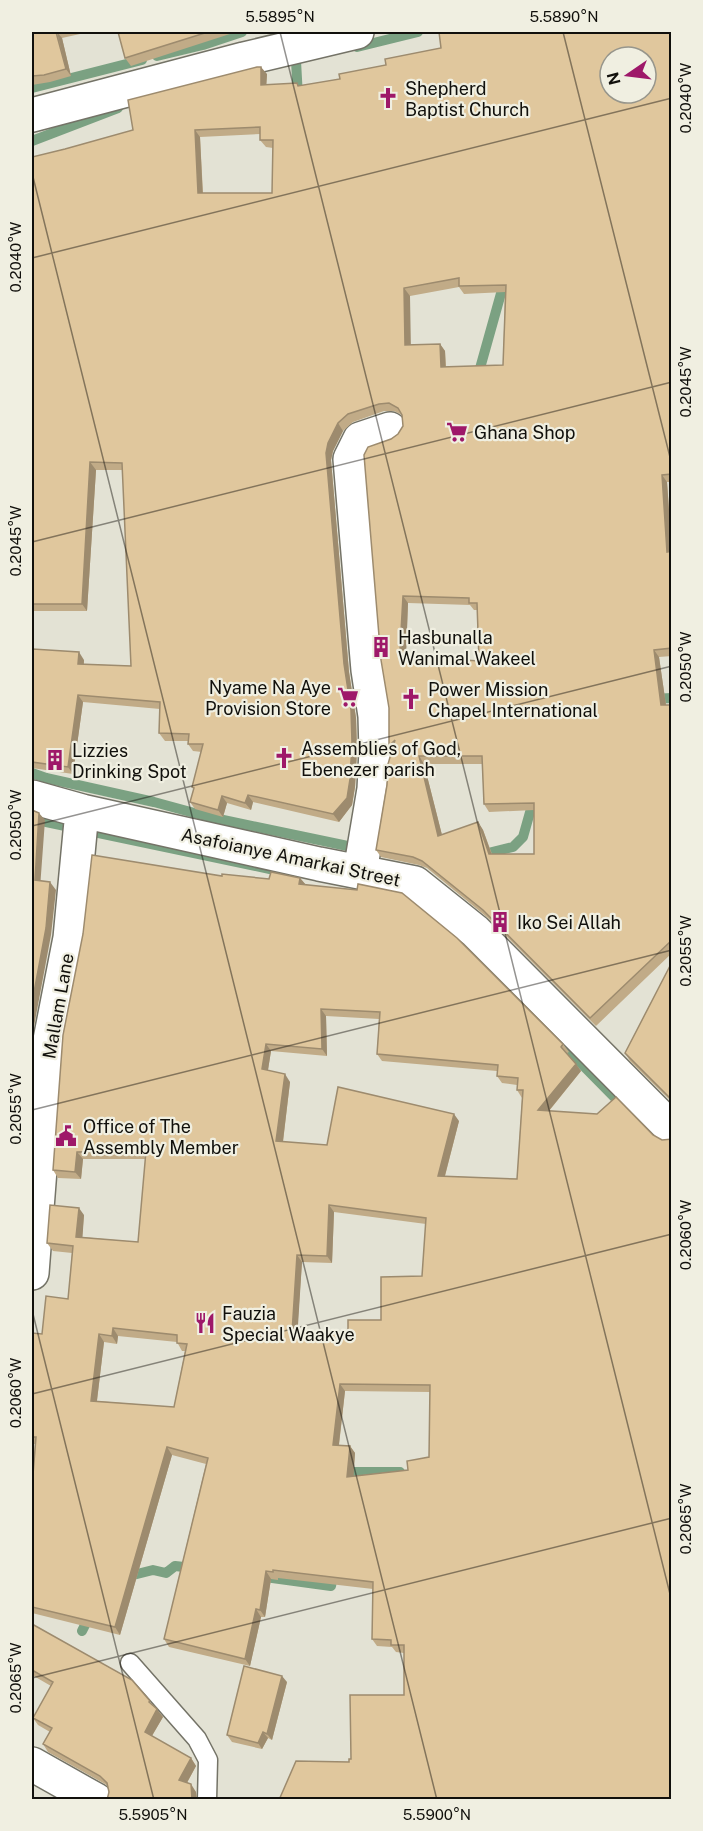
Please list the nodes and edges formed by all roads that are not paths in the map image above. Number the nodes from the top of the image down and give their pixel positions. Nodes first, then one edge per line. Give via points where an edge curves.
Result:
1 (357, 32) edge
2 (306, 38) edge
3 (32, 115) edge
4 (390, 429) dead end
5 (32, 797) edge
6 (82, 812) junction
7 (360, 872) junction
8 (672, 1129) edge
9 (32, 1273) edge
10 (130, 1663) dead end
11 (32, 1764) edge
12 (96, 1800) edge
13 (207, 1800) edge

1 - 2 street
2 - 3 street
4 - 7 street via 360,439 350,459 376,751
5 - 6 street, Asafoianye Amarkai Street
6 - 7 street, Asafoianye Amarkai Street
6 - 9 street, Mallam Lane via 70,938 50,1040
7 - 8 street, Asafoianye Amarkai Street via 415,884 475,931
10 - 13 lane via 197,1739 208,1760
11 - 12 street

